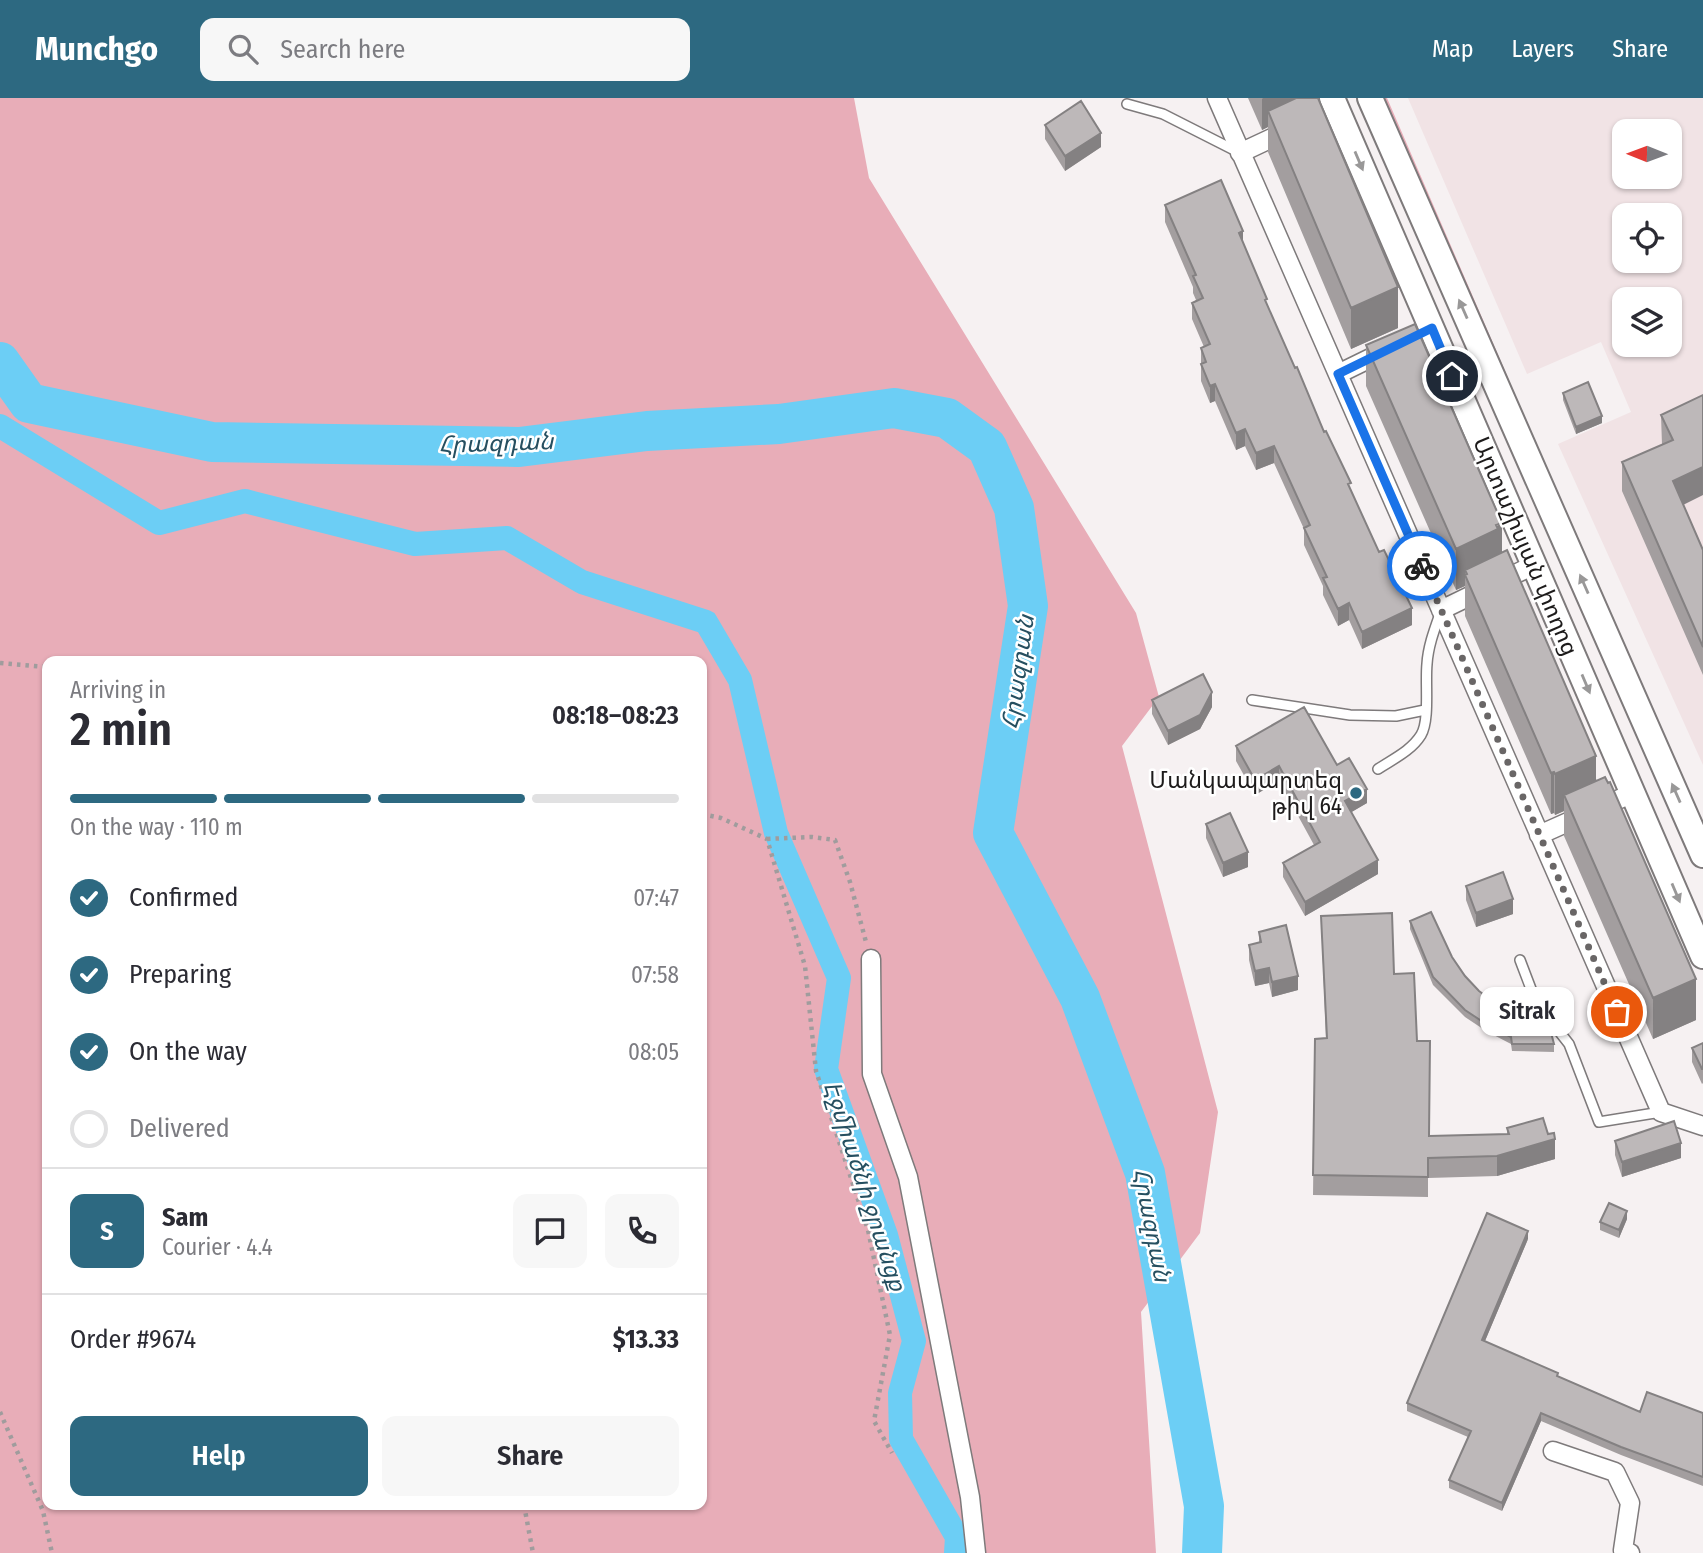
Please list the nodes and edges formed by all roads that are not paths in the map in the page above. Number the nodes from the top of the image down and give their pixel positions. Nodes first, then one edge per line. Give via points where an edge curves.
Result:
1 (1216, 98) edge
2 (1370, 98) edge
3 (1126, 104) dead end
4 (1331, 107) edge
5 (1300, 125) edge
6 (1240, 152) junction
7 (1396, 345) edge
8 (1338, 374) junction
9 (1534, 565) junction
10 (1441, 610) junction
11 (1252, 700) dead end
12 (1425, 710) junction
13 (1378, 769) dead end
14 (1633, 793) junction
15 (1539, 835) junction
16 (1703, 855) edge
17 (1703, 956) edge
18 (871, 959) road end
19 (1520, 960) dead end
20 (1661, 1112) junction
21 (1703, 1126) edge
22 (1553, 1451) dead end
23 (1624, 1552) edge
24 (976, 1553) edge

1 - 6 street
16 -> 2 main road, Արտաշիսյան փողոց
3 - 6 lane via 1163,114
4 -> 9 main road, Արտաշիսյան փողոց via 1426,331
5 - 6 street
6 - 8 street
7 - 8 street
8 - 10 street
9 - 10 street
9 -> 14 main road, Արտաշիսյան փողոց
10 - 12 lane via 1427,663
10 - 15 street
11 - 12 lane via 1350,715 1396,716
12 - 13 lane via 1420,736 1408,750
14 - 15 street
14 -> 17 main road, Արտաշիսյան փողոց
15 - 20 street
18 - 24 street via 872,1074 908,1177 970,1497
19 - 20 lane via 1536,1002 1569,1044 1599,1122
20 - 21 street
22 - 23 street via 1615,1472 1630,1503

